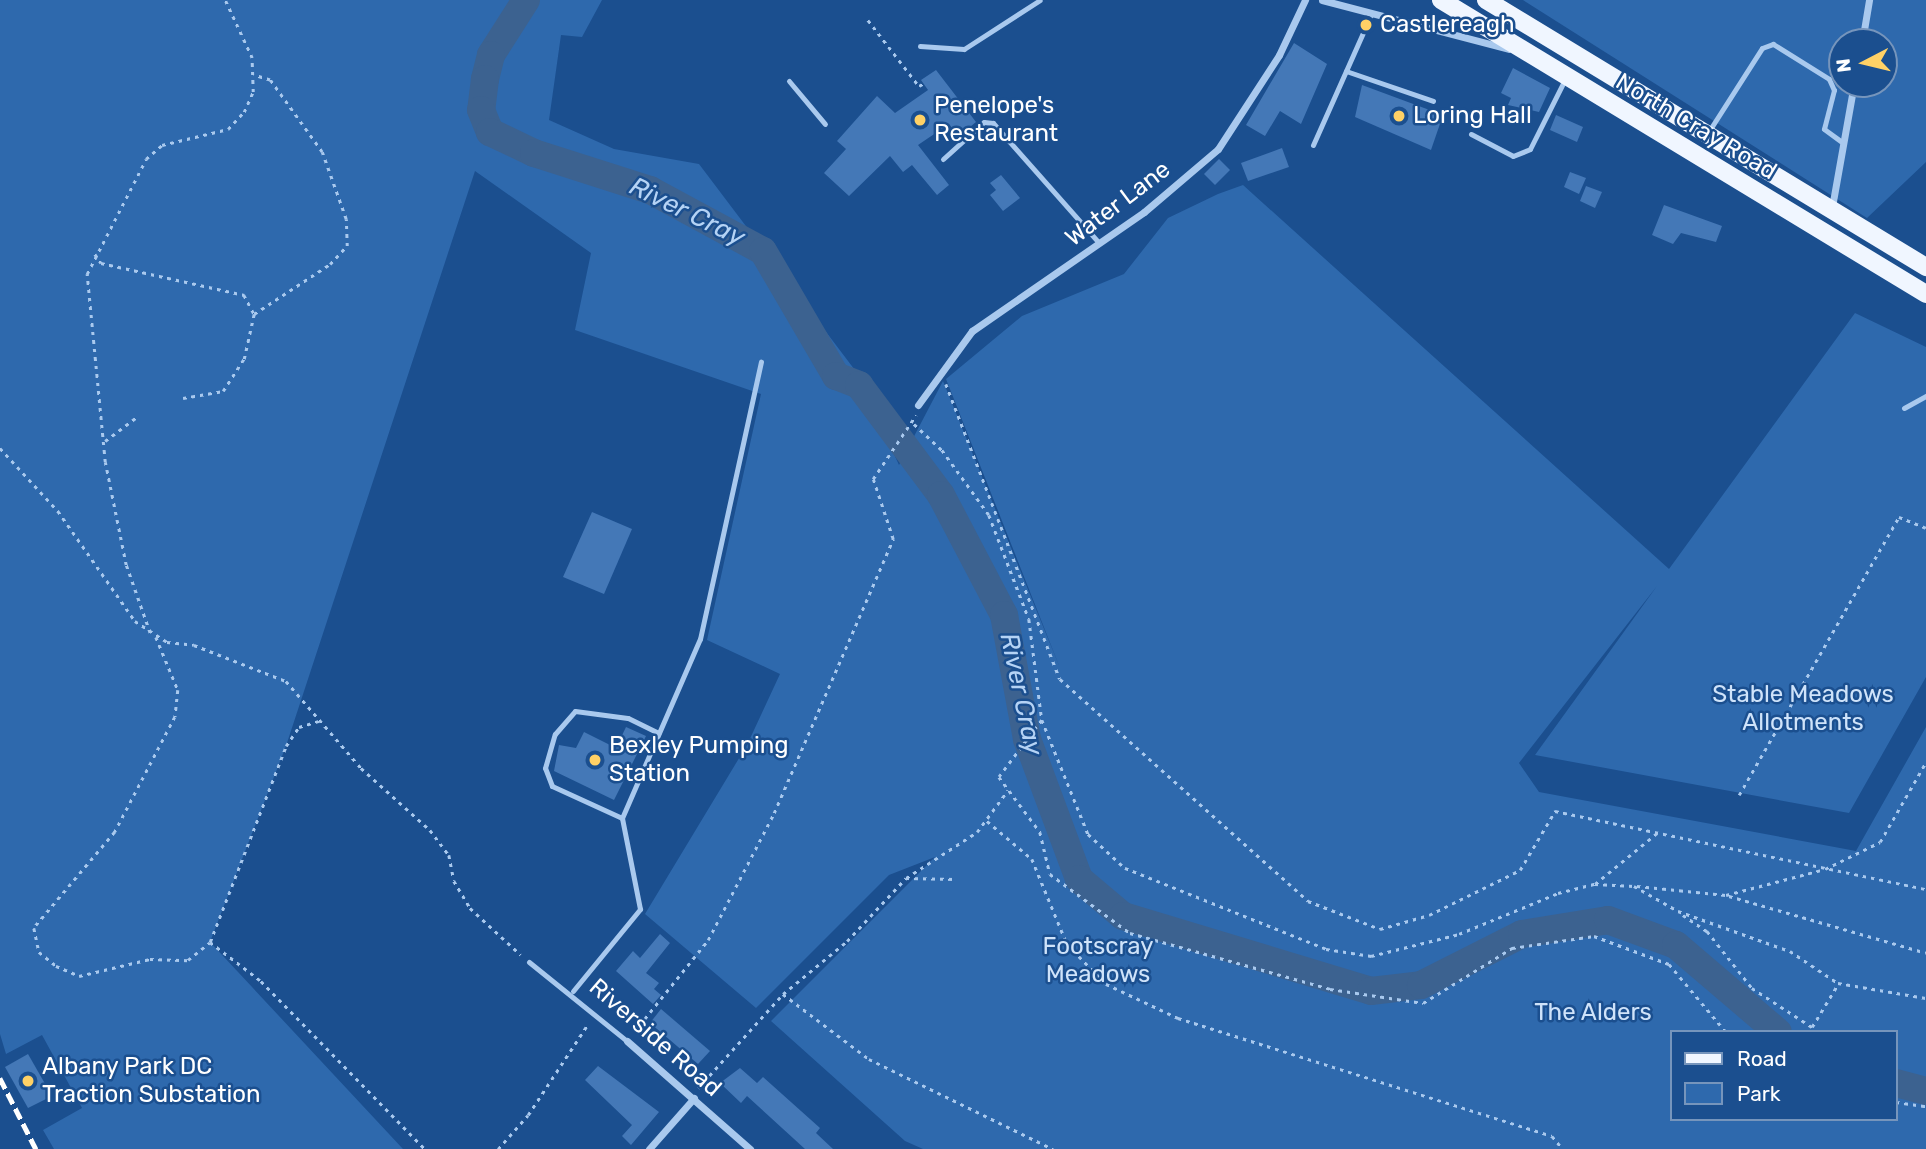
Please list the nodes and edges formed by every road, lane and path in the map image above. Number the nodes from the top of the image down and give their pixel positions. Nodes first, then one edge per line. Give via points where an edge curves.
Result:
1 (225, 0) edge
2 (1040, 0) edge
3 (1305, 0) edge
4 (1322, 0) edge
5 (1441, 0) edge
6 (1486, 0) edge
7 (1869, 0) edge
8 (1371, 15) junction
9 (868, 20) dead end
10 (1864, 28) edge
11 (920, 46) dead end
12 (1530, 54) junction
13 (1346, 71) junction
14 (254, 75) junction
15 (1566, 76) junction
16 (789, 81) dead end
17 (924, 83) dead end
18 (1851, 98) edge
19 (1433, 101) dead end
20 (825, 124) dead end
21 (1471, 134) dead end
22 (1707, 134) junction
23 (1843, 143) junction
24 (1312, 145) dead end
25 (943, 159) dead end
26 (1831, 209) junction
27 (1099, 243) junction
28 (95, 253) junction
29 (1926, 267) edge
30 (1926, 294) edge
31 (254, 314) junction
32 (761, 362) dead end
33 (940, 371) junction
34 (1926, 396) edge
35 (183, 398) dead end
36 (918, 405) dead end
37 (1904, 408) dead end
38 (138, 416) dead end
39 (105, 441) junction
40 (0, 448) edge
41 (1926, 528) edge
42 (150, 633) junction
43 (156, 638) junction
44 (1042, 720) junction
45 (319, 721) junction
46 (659, 733) junction
47 (1926, 762) edge
48 (1008, 790) junction
49 (1739, 795) dead end
50 (622, 818) junction
51 (987, 821) junction
52 (1657, 833) junction
53 (1825, 869) junction
54 (906, 878) junction
55 (955, 879) dead end
56 (1595, 884) junction
57 (1634, 886) junction
58 (1926, 889) edge
59 (1726, 895) junction
60 (1678, 911) junction
61 (210, 942) junction
62 (1926, 953) edge
63 (529, 962) joint
64 (1838, 983) junction
65 (573, 991) junction
66 (783, 994) junction
67 (1926, 998) edge
68 (598, 1014) junction
69 (1724, 1030) edge
70 (627, 1041) junction
71 (692, 1096) junction
72 (1898, 1102) edge
73 (1926, 1106) edge
74 (425, 1149) edge
75 (498, 1149) edge
76 (649, 1149) edge
77 (750, 1149) edge
78 (1053, 1149) edge
79 (1563, 1149) edge

1 - 14 path via 244,36
2 - 11 lane via 964,49
3 - 27 street, Water Lane via 1279,55 1218,149
4 - 8 street
5 - 12 main road, North Cray Road
6 - 22 main road, North Cray Road
7 - 10 street
8 - 12 street
8 - 13 lane
9 - 17 path via 919,86
12 - 15 main road, North Cray Road
13 - 19 lane
13 - 24 lane
14 - 28 path via 244,112 228,129 162,145 146,159 120,220
14 - 31 path via 270,80 322,152 346,219 347,246 330,264
15 - 21 lane via 1530,149 1513,156
15 - 30 main road, North Cray Road
16 - 20 lane
18 - 23 street
22 - 23 lane via 1762,48 1773,44 1829,79 1834,90 1824,129
22 - 26 main road, North Cray Road
23 - 26 street
25 - 27 lane via 985,122 993,123
26 - 29 main road, North Cray Road
27 - 33 street, Water Lane via 971,330
28 - 31 path via 101,263 244,295
28 - 39 path via 87,274
31 - 35 path via 244,359 223,391
32 - 46 lane via 700,639
33 - 36 street, Water Lane
33 - 52 path via 1060,679 1308,901 1380,929 1429,915 1520,870 1555,811
34 - 37 lane
38 - 39 path
39 - 42 path via 126,565
40 - 42 path via 58,512 114,599
41 - 49 path via 1899,517
42 - 43 path
43 - 45 path via 274,673
43 - 61 path via 178,690 174,717 115,832 34,928 35,942 56,966 79,976 150,959 188,960
44 - 48 path via 999,776
44 - 56 path via 1088,834 1101,849 1166,888 1326,949 1371,956 1408,951
44 - 70 path via 1029,619 1005,551 981,504 914,424 873,479 893,538 774,813 708,940
45 - 61 path via 299,727 286,746
45 - 63 path via 403,810 430,830 449,855 470,908
46 - 50 lane
46 - 50 lane via 628,718 575,710 555,734 545,768 552,786
47 - 53 path via 1880,842
48 - 51 path
48 - 69 path via 1040,832 1050,874 1130,933 1329,989 1423,1003 1512,948 1542,939 1594,936 1669,964
50 - 65 lane via 640,909
51 - 54 path via 950,854
51 - 79 path via 1032,859 1067,944 1107,984 1178,1018 1552,1136
52 - 53 path
52 - 56 path
53 - 58 path
53 - 59 path
54 - 55 path
54 - 66 path via 847,941
56 - 57 path
57 - 59 path
57 - 60 path
59 - 62 path
60 - 64 path via 1790,951
60 - 64 path via 1707,931 1752,988 1812,1027
61 - 74 path via 261,981
63 - 65 lane, Riverside Road
64 - 67 path
65 - 68 lane, Riverside Road
66 - 71 path
66 - 78 path via 869,1059
68 - 70 lane, Riverside Road
68 - 75 path
70 - 71 street, Riverside Road
71 - 76 street
71 - 77 street, Riverside Road
72 - 73 path

